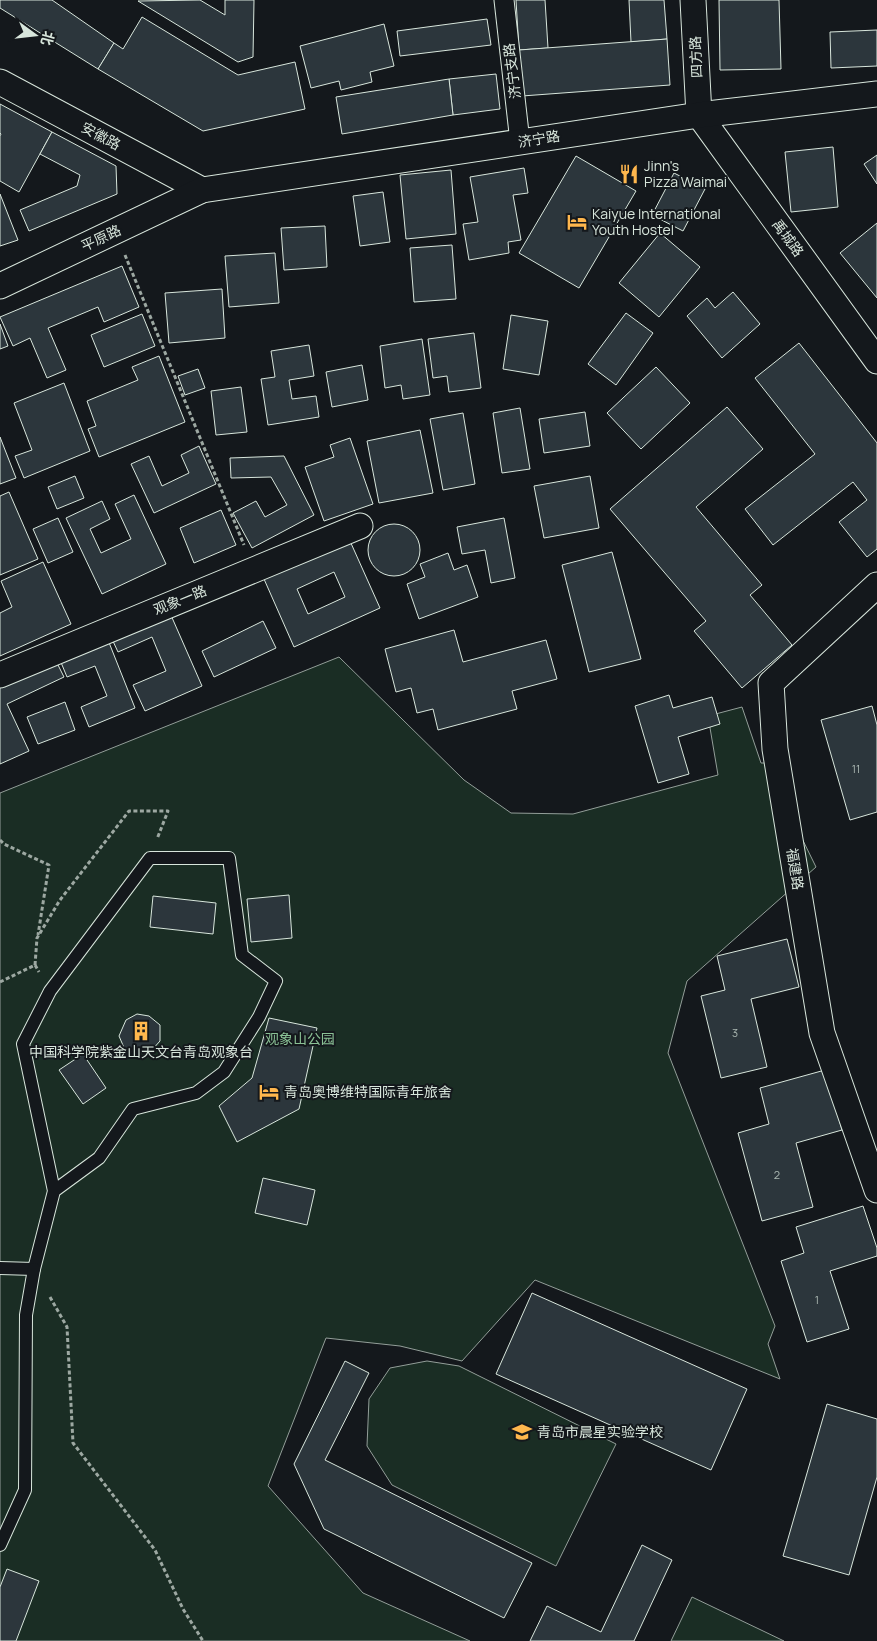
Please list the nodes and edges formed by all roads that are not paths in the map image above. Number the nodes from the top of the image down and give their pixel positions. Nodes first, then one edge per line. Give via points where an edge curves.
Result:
1 (504, 0) edge
2 (693, 0) edge
3 (0, 82) edge
4 (877, 94) edge
5 (699, 115) junction
6 (520, 142) junction
7 (202, 190) junction
8 (0, 286) edge
9 (877, 361) edge
10 (360, 526) dead end
11 (877, 585) edge
12 (0, 675) edge
13 (54, 1190) junction
14 (877, 1190) edge
15 (0, 1268) edge
16 (34, 1269) junction
17 (0, 1545) edge

1 - 6 street, 济宁支路
2 - 5 street, 四方路
3 - 7 street, 安徽路
4 - 5 street, 济宁路
5 - 6 street, 济宁路
5 - 9 street, 禹城路
6 - 7 street, 济宁路
7 - 8 street, 平原路
10 - 12 street, 观象一路
11 - 14 street, 福建路 via 771,683 775,749 822,1032
13 - 13 lane via 23,1044 50,991 150,858 229,858 242,955 276,981 259,1017 224,1072 196,1092 133,1108 99,1158
13 - 16 lane
15 - 16 lane
16 - 17 lane via 26,1315 25,1490

